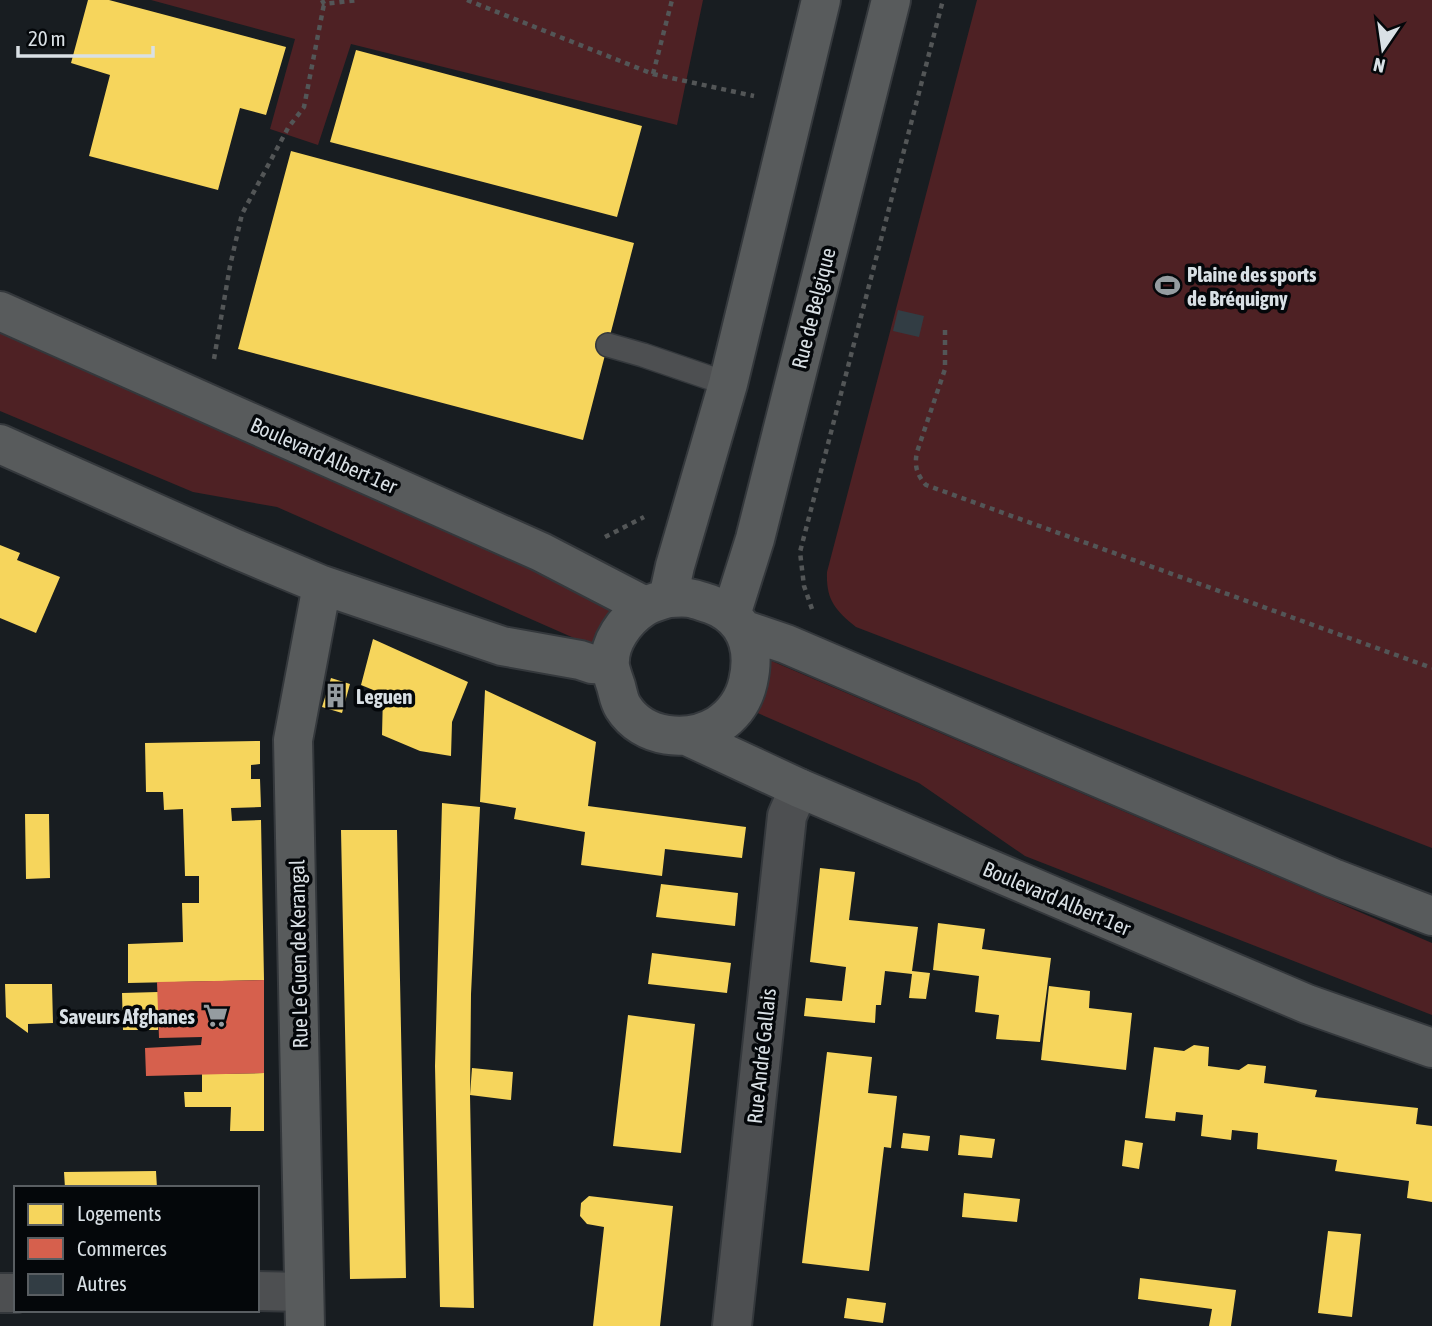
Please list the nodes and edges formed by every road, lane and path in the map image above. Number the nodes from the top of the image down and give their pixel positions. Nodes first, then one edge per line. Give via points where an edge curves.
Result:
1 (358, 0) edge
2 (467, 0) edge
3 (672, 0) edge
4 (821, 0) edge
5 (891, 0) edge
6 (943, 0) edge
7 (323, 2) edge
8 (653, 75) junction
9 (795, 107) junction
10 (0, 311) edge
11 (945, 330) dead end
12 (608, 345) dead end
13 (728, 384) junction
14 (207, 403) junction
15 (0, 444) edge
16 (649, 513) dead end
17 (541, 552) junction
18 (323, 585) junction
19 (657, 602) junction
20 (814, 615) dead end
21 (738, 623) junction
22 (610, 665) junction
23 (1432, 668) edge
24 (687, 736) junction
25 (799, 788) junction
26 (1432, 916) edge
27 (1432, 1048) edge
28 (259, 1292) edge
29 (305, 1309) edge
30 (732, 1326) edge

1 - 7 path
2 - 8 path
3 - 8 path
4 - 9 main road
5 - 21 main road, Rue de Belgique via 755,539
6 - 20 path via 800,552
7 - 14 path via 304,107 242,214
8 - 9 path
9 - 13 main road
10 - 14 main road, Boulevard Albert 1er
11 - 23 path via 945,369 915,461 926,485
12 - 13 lane
13 - 19 main road via 675,566
14 - 17 main road, Boulevard Albert 1er
15 - 18 main road
16 - 17 path via 609,536
17 - 19 main road, Boulevard Albert 1er
18 - 22 main road via 502,646
18 - 29 main road, Rue Le Guen de Kerangal via 293,740
19 - 21 main road, Boulevard Albert 1er via 692,598 715,606
19 - 22 main road via 627,621 614,642
21 - 24 main road via 750,660 740,703 708,731
21 - 26 main road, Boulevard Albert 1er
22 - 24 main road, Boulevard Albert 1er via 622,706 637,722 669,736
24 - 25 main road, Boulevard Albert 1er
25 - 27 main road, Boulevard Albert 1er via 1307,1004
25 - 30 street, Rue André Gallais via 788,816
28 - 29 street

